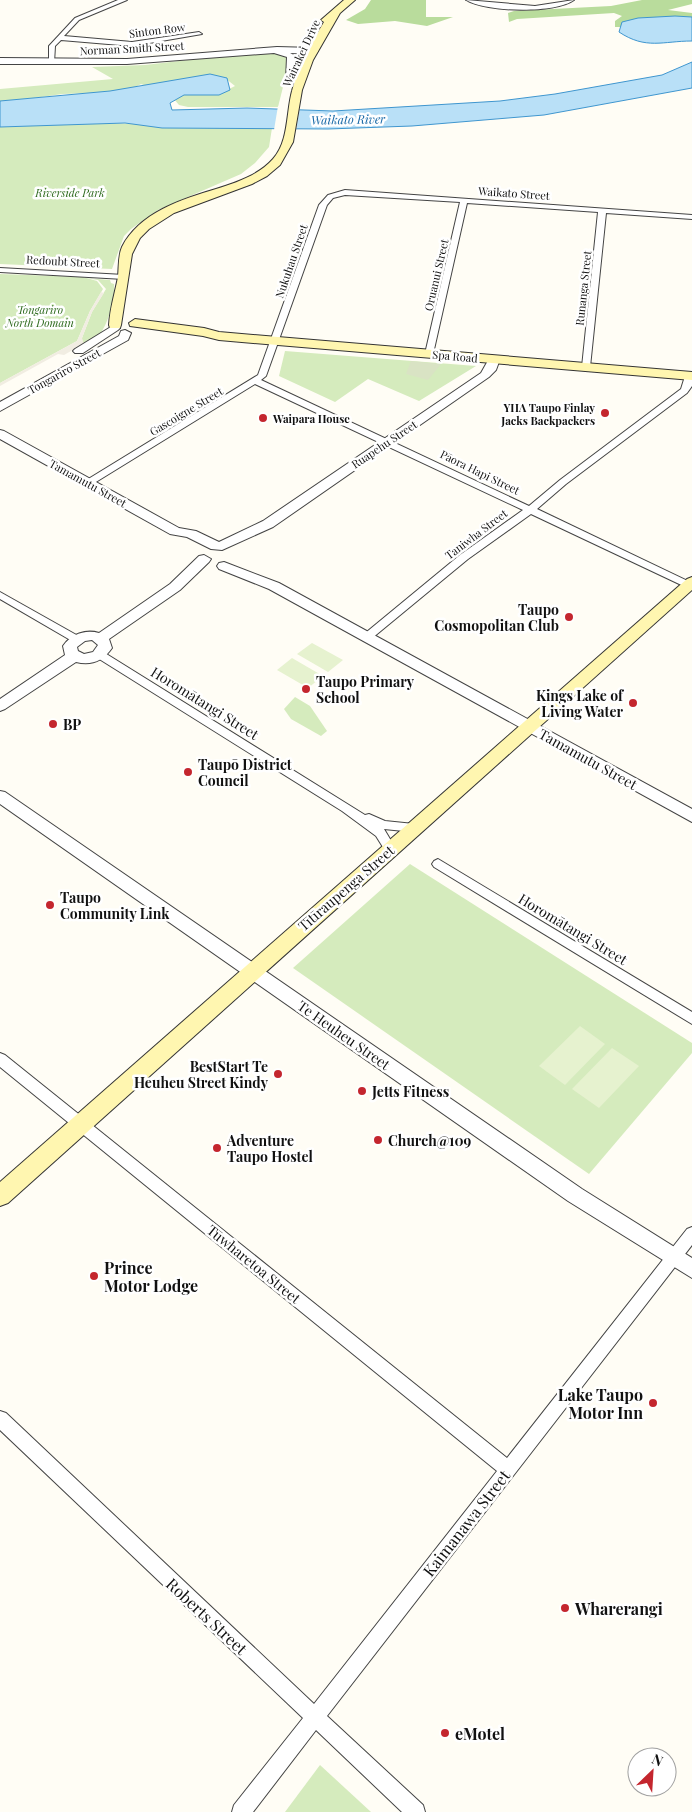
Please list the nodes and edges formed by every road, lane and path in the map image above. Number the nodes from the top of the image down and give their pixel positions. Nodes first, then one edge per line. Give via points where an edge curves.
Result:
1 (124, 0) edge
2 (350, 0) edge
3 (469, 0) edge
4 (571, 0) edge
5 (199, 34) dead end
6 (59, 38) junction
7 (265, 49) junction
8 (309, 50) junction
9 (0, 60) edge
10 (51, 63) junction
11 (290, 80) junction
12 (289, 106) junction
13 (335, 194) joint
14 (464, 201) junction
15 (602, 210) junction
16 (692, 217) edge
17 (0, 270) edge
18 (124, 276) junction
19 (127, 322) junction
20 (276, 341) junction
21 (429, 354) junction
22 (494, 359) junction
23 (586, 367) junction
24 (691, 376) edge
25 (255, 381) junction
26 (0, 394) edge
27 (0, 406) edge
28 (0, 434) edge
29 (387, 442) junction
30 (88, 483) junction
31 (530, 510) junction
32 (268, 524) junction
33 (175, 531) joint
34 (211, 551) junction
35 (230, 560) junction
36 (691, 585) edge
37 (175, 587) junction
38 (0, 595) edge
39 (367, 637) junction
40 (101, 638) junction
41 (76, 640) junction
42 (100, 654) junction
43 (74, 656) junction
44 (0, 706) edge
45 (530, 727) junction
46 (0, 796) edge
47 (346, 808) junction
48 (692, 816) edge
49 (414, 828) junction
50 (390, 849) junction
51 (438, 864) dead end
52 (251, 972) junction
53 (692, 1020) edge
54 (0, 1058) edge
55 (80, 1124) junction
56 (0, 1196) edge
57 (692, 1234) edge
58 (675, 1258) junction
59 (692, 1269) edge
60 (0, 1419) edge
61 (508, 1469) junction
62 (314, 1717) junction
63 (241, 1812) edge
64 (416, 1812) edge

1 - 6 street via 82,15
2 - 8 main road, Wairakei Drive via 336,12
3 - 4 street via 530,7 559,6
5 - 6 street, Sinton Row via 132,44
6 - 10 street via 51,49
7 - 8 street, Norman Smith Street
7 - 10 street, Norman Smith Street via 168,59
7 - 11 street, Norman Smith Street via 292,56
8 - 11 main road, Wairakei Drive
8 - 12 main road, Wairakei Drive
9 - 10 street, Norman Smith Street
11 - 12 main road, Wairakei Drive
12 - 18 main road via 285,150 273,165 251,180 160,216 128,247
13 - 14 street, Waikato Street
13 - 20 street, Nukuhau Street via 323,205
14 - 15 street, Waikato Street
14 - 21 street, Oruanui Street
15 - 16 street, Waikato Street
15 - 23 street, Runanga Street
17 - 18 street, Redoubt Street
18 - 19 main road
18 - 19 main road via 118,301
19 - 20 main road, Spa Road via 204,337
19 - 26 street, Tongariro Street
19 - 27 street, Tongariro Street via 124,338
20 - 21 main road, Spa Road
20 - 25 street, Gascoigne Street via 262,376
21 - 22 main road, Spa Road
22 - 23 main road, Spa Road
22 - 29 street, Ruapehu Street via 485,375
23 - 24 main road, Spa Road
24 - 31 street, Taniwha Street via 684,390
25 - 29 street, Pāora Hapi Street
25 - 30 street, Gascoigne Street
28 - 30 street, Tamamutu Street
29 - 31 street, Pāora Hapi Street
29 - 32 street, Ruapehu Street
30 - 33 street, Tamamutu Street
31 - 36 street, Pāora Hapi Street
31 - 39 street, Taniwha Street via 464,557
32 - 34 street, Ruapehu Street
32 - 35 street, Ruapehu Street
33 - 34 street, Tamamutu Street via 183,540
34 - 35 street via 230,548
34 - 35 street via 208,564
34 - 37 street, Ruapehu Street
35 - 37 street, Ruapehu Street
35 - 39 street, Tamamutu Street
36 - 45 main road, Tītīraupenga Street
37 - 40 street, Ruapehu Street
38 - 41 street
39 - 45 street, Tamamutu Street
40 - 41 street via 86,635
40 - 42 street via 105,645
41 - 43 street via 70,646
42 - 43 street via 90,659
42 - 47 street, Horomātangi Street
43 - 44 street
45 - 48 street, Tamamutu Street
45 - 49 main road, Tītīraupenga Street
46 - 52 street, Te Heuheu Street
47 - 49 street, Horomātangi Street via 383,825
47 - 50 street, Horomātangi Street via 380,833
49 - 50 main road, Tītīraupenga Street
50 - 52 main road, Tītīraupenga Street
51 - 53 street, Horomātangi Street
52 - 55 main road, Tītīraupenga Street
52 - 58 street, Te Heuheu Street via 575,1195
54 - 55 street, Tūwharetoa Street
55 - 56 main road, Tītīraupenga Street
55 - 61 street, Tūwharetoa Street
57 - 58 street, Kaimanawa Street
58 - 59 street, Te Heuheu Street
58 - 61 street, Kaimanawa Street via 663,1268
60 - 62 street, Roberts Street
61 - 62 street, Kaimanawa Street
62 - 63 street, Kaimanawa Street
62 - 64 street, Roberts Street

